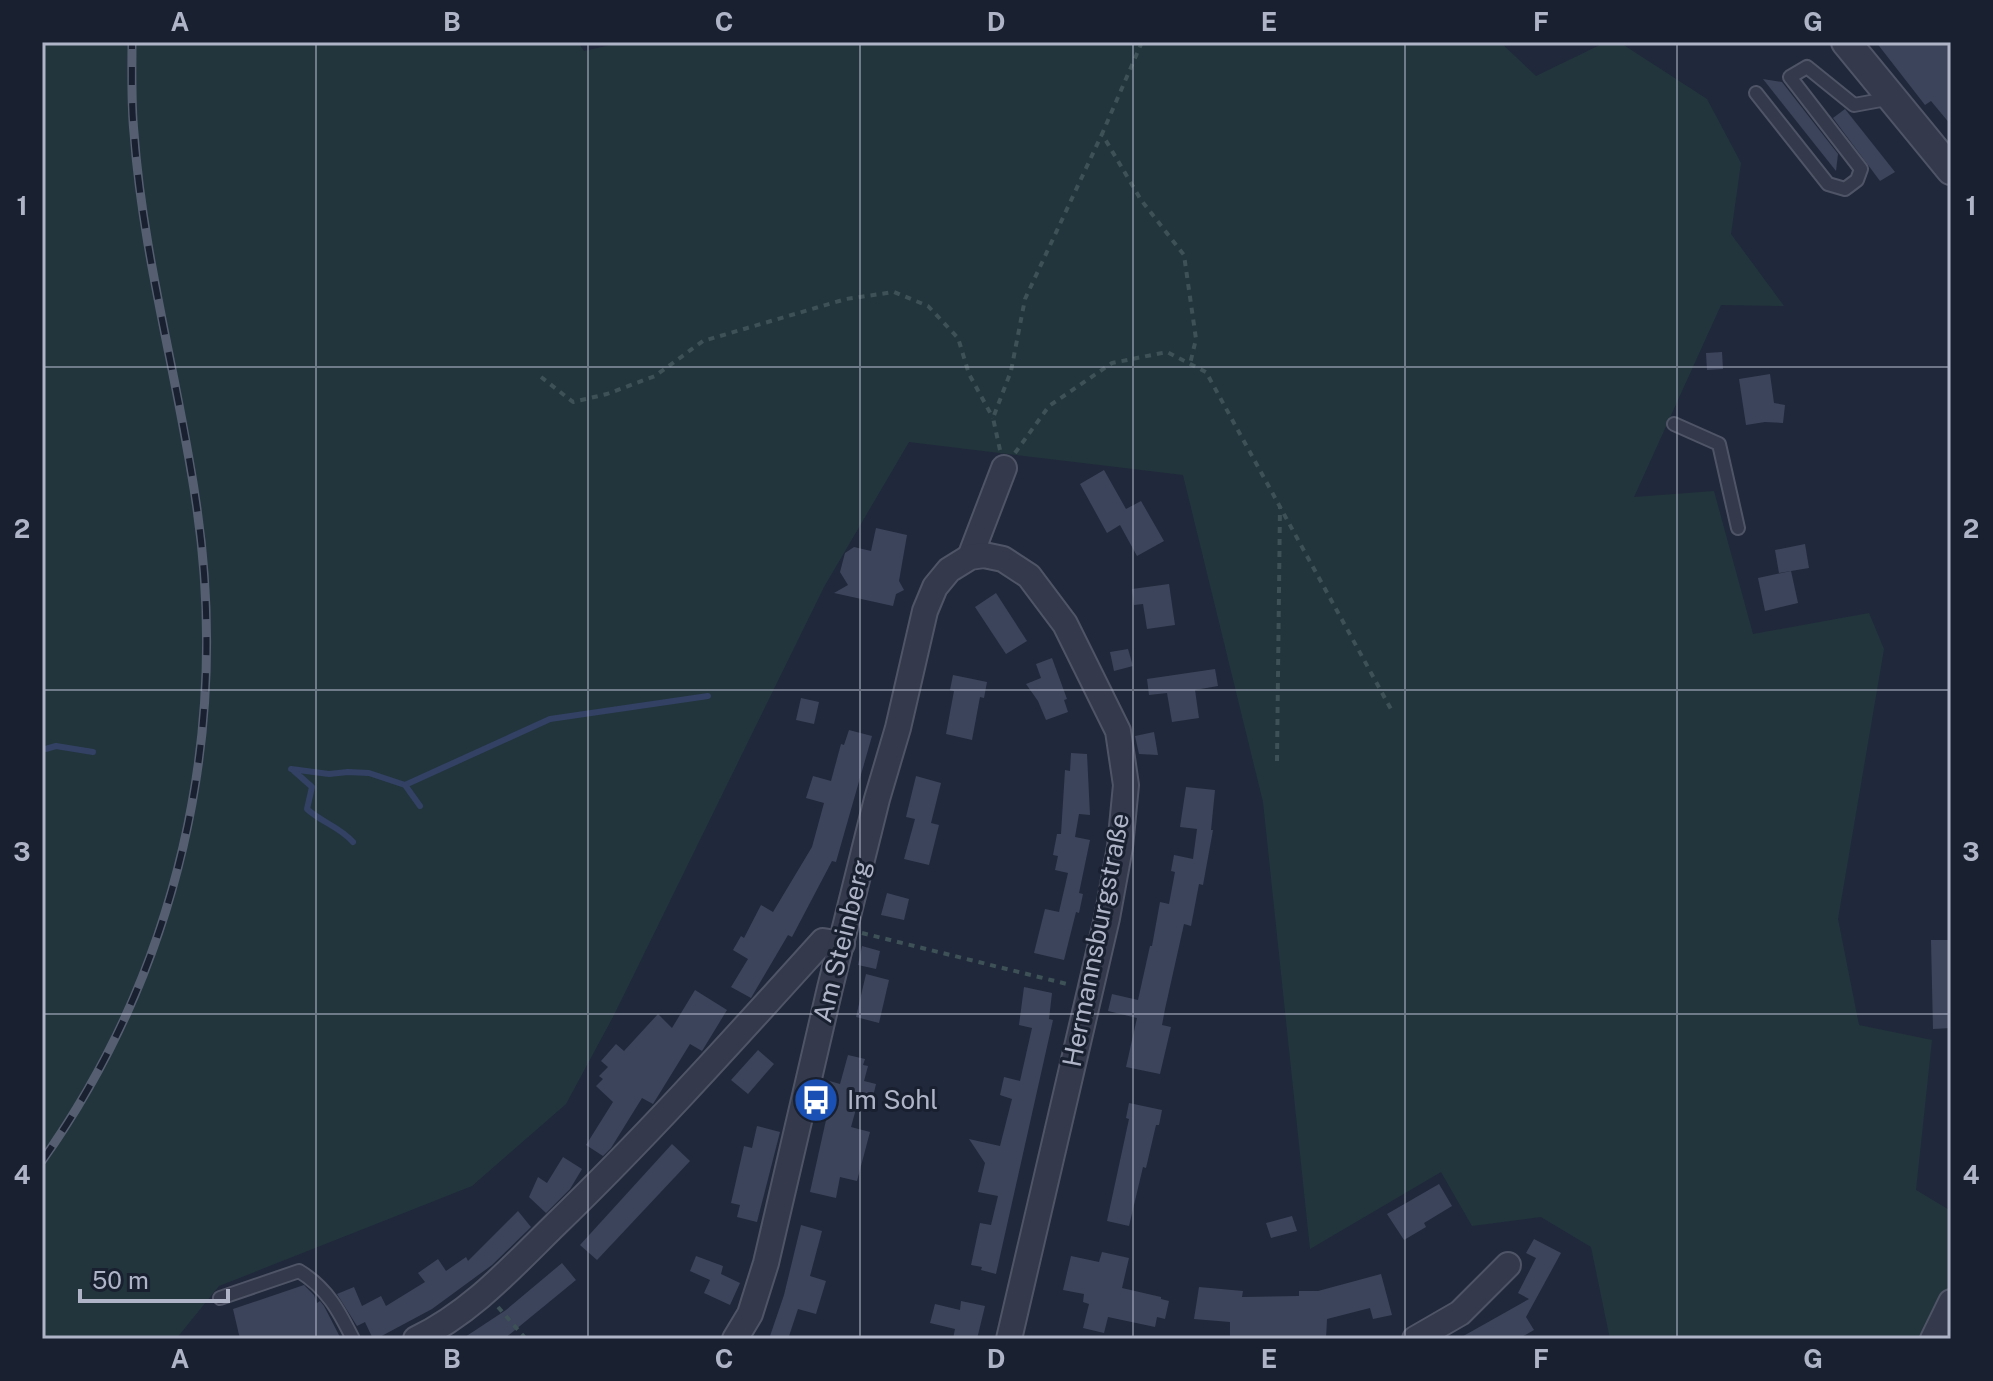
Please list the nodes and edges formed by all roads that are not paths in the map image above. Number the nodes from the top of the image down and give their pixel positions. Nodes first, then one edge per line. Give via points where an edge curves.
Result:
1 (1846, 42) edge
2 (1756, 93) dead end
3 (1892, 98) junction
4 (1951, 170) edge
5 (1674, 424) dead end
6 (1004, 468) road end
7 (1738, 528) dead end
8 (970, 557) junction
9 (844, 936) junction
10 (1508, 1265) dead end
11 (220, 1298) dead end
12 (1951, 1302) edge
13 (353, 1339) edge
14 (416, 1339) edge
15 (735, 1339) edge
16 (1009, 1339) edge
17 (1415, 1339) edge
18 (1933, 1339) edge

1 - 3 street
2 - 3 lane via 1828,184 1845,189 1861,169 1790,77 1807,67 1854,105
3 - 4 street
5 - 7 lane via 1719,444
6 - 8 street
8 - 9 street, Am Steinberg via 949,570 925,611
8 - 16 street, Hermannsburgstraße via 1003,559 1029,576 1065,624 1118,731 1126,785 1120,847
9 - 14 street via 823,941 733,1041 486,1293
9 - 15 street, Am Steinberg via 766,1263 750,1314
10 - 17 street via 1460,1313
11 - 13 lane via 299,1271 335,1303
12 - 18 street

